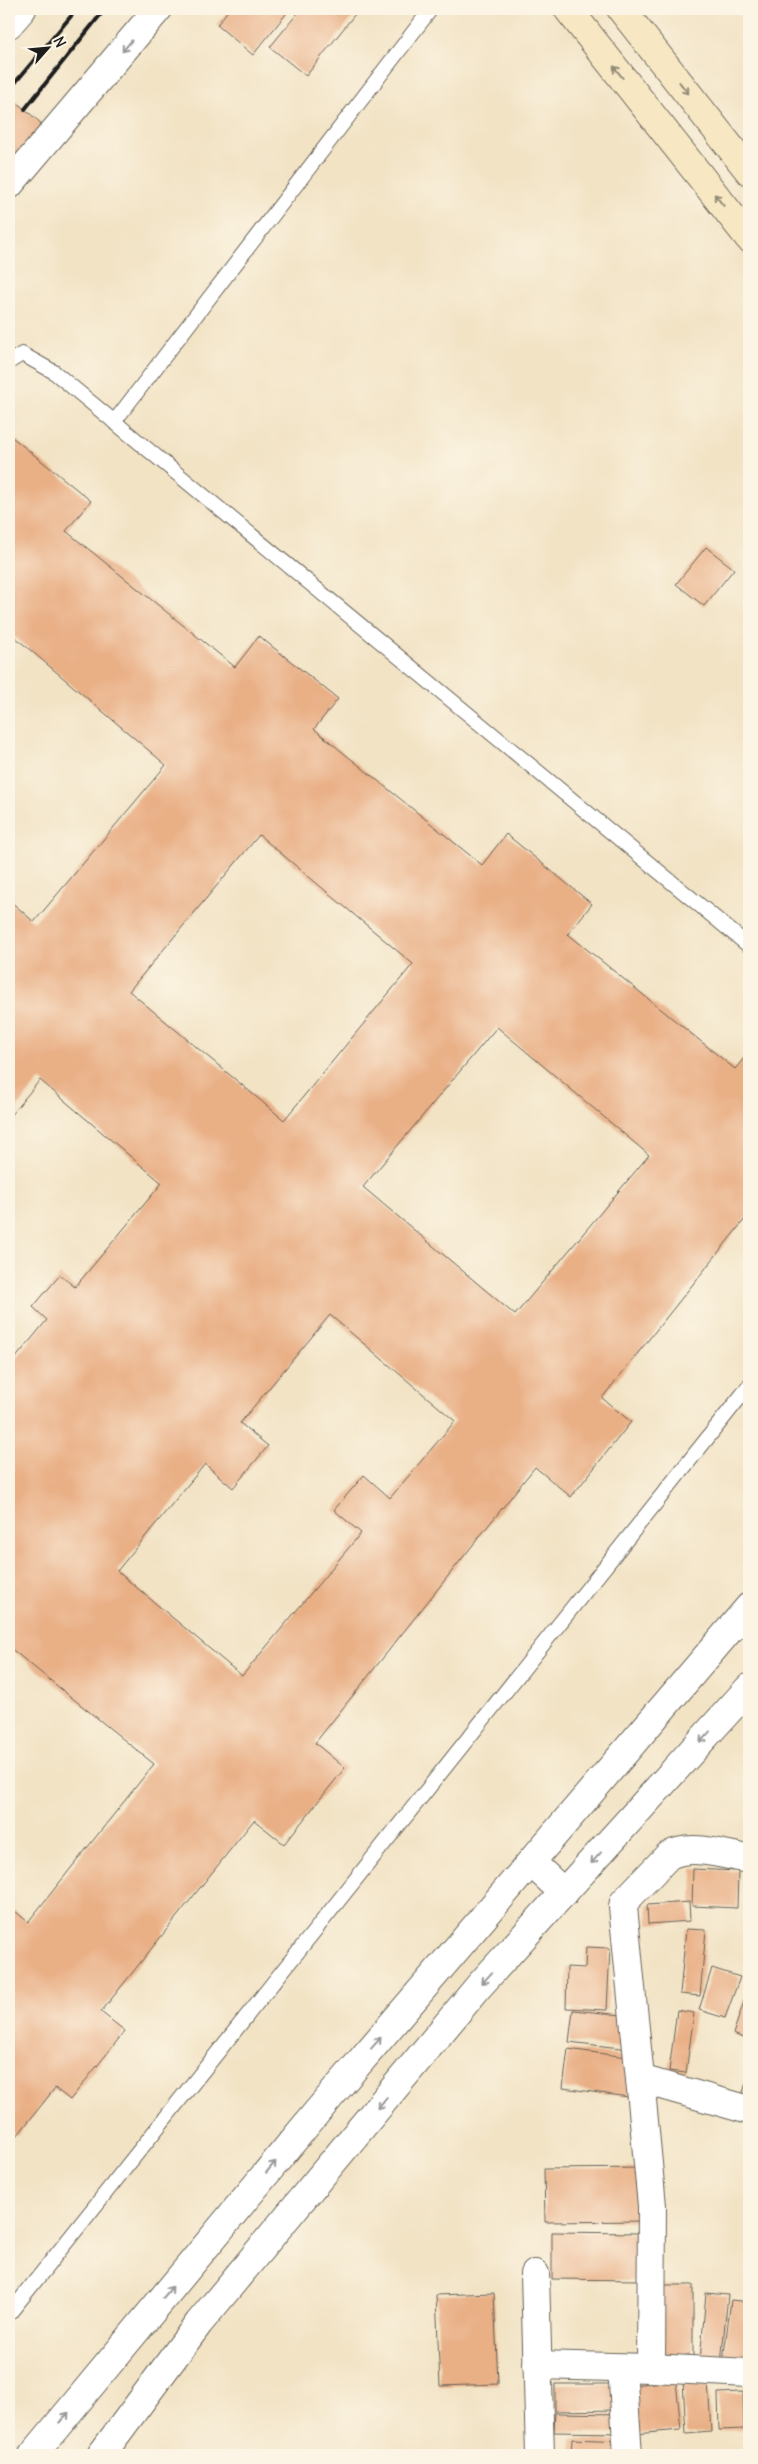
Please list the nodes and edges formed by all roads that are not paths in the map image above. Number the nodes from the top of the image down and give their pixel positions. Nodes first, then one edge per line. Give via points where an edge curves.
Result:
1 (22, 9) edge
2 (158, 9) edge
3 (431, 9) edge
4 (568, 9) edge
5 (621, 9) edge
6 (9, 24) edge
7 (749, 171) edge
8 (9, 185) edge
9 (749, 238) edge
10 (9, 362) edge
11 (114, 422) junction
12 (749, 946) edge
13 (749, 1386) edge
14 (749, 1607) edge
15 (744, 1702) edge
16 (749, 1859) edge
17 (531, 1862) junction
18 (564, 1894) junction
19 (640, 2079) junction
20 (749, 2110) edge
21 (535, 2274) dead end
22 (9, 2314) edge
23 (537, 2365) junction
24 (622, 2368) junction
25 (651, 2368) junction
26 (749, 2373) edge
27 (33, 2455) edge
28 (101, 2455) edge
29 (540, 2455) edge
30 (628, 2455) edge

1 - 6 street
2 -> 8 street
3 - 11 lane
9 -> 4 main road
5 -> 7 main road
10 - 11 lane via 22,354 46,368
11 - 12 lane
13 - 22 lane
14 - 17 street
15 -> 18 street
16 - 19 street via 688,1849 676,1852 668,1856 624,1902
17 - 18 street
27 -> 17 street via 317,2112
18 -> 28 street via 479,1986 199,2323
19 - 20 street
19 - 25 street via 652,2206
21 - 23 street
23 - 24 street
23 - 29 street
24 - 25 street
24 - 30 street
25 - 26 street

